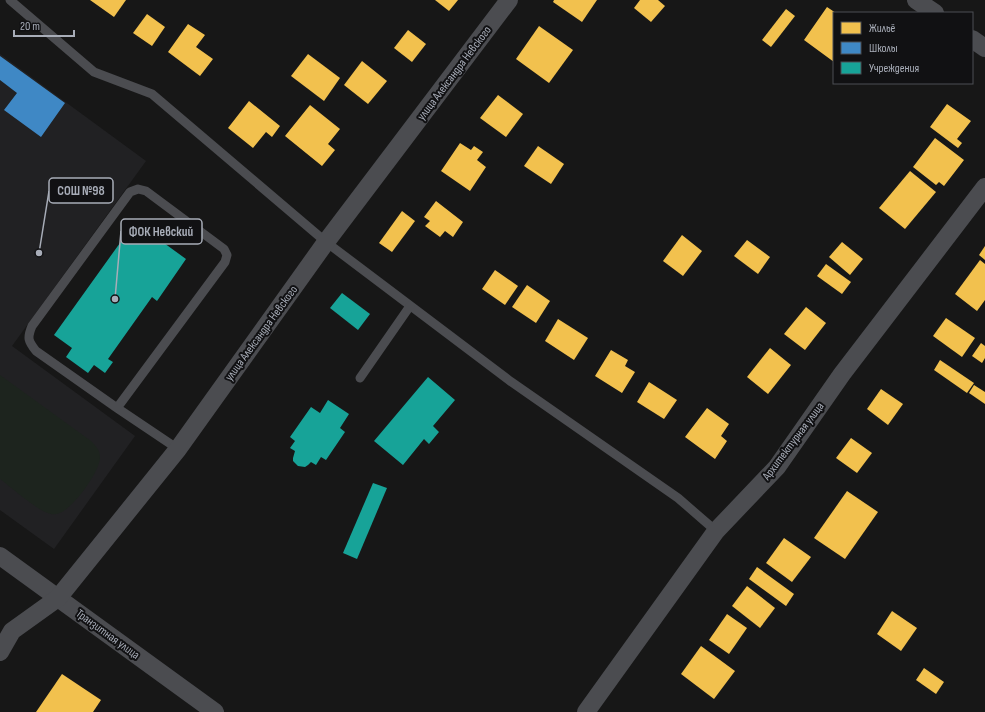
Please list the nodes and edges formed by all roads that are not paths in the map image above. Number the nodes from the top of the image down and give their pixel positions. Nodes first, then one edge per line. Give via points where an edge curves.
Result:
1 (10, 0) edge
2 (509, 0) edge
3 (916, 0) edge
4 (934, 12) edge
5 (973, 40) edge
6 (985, 48) edge
7 (985, 187) edge
8 (326, 242) junction
9 (410, 306) junction
10 (360, 378) dead end
11 (116, 408) junction
12 (178, 449) junction
13 (716, 531) junction
14 (0, 556) edge
15 (58, 598) junction
16 (0, 652) edge
17 (215, 712) edge
18 (586, 712) edge

1 - 8 lane via 94,72 152,94
2 - 8 street, улица Александра Невского
3 - 4 street
5 - 6 street
7 - 13 street, Архитектурная улица via 842,374 777,467
8 - 9 lane
8 - 12 street, улица Александра Невского
9 - 10 lane
9 - 13 lane via 510,381 678,498
11 - 11 lane via 36,351 30,343 29,334 32,326 130,192 138,189 146,191 224,249 227,255 225,262
11 - 12 lane
12 - 15 street, улица Александра Невского
13 - 18 street, Архитектурная улица
14 - 15 street, Транзитная улица
15 - 16 street, улица Александра Невского via 12,630
15 - 17 street, Транзитная улица

